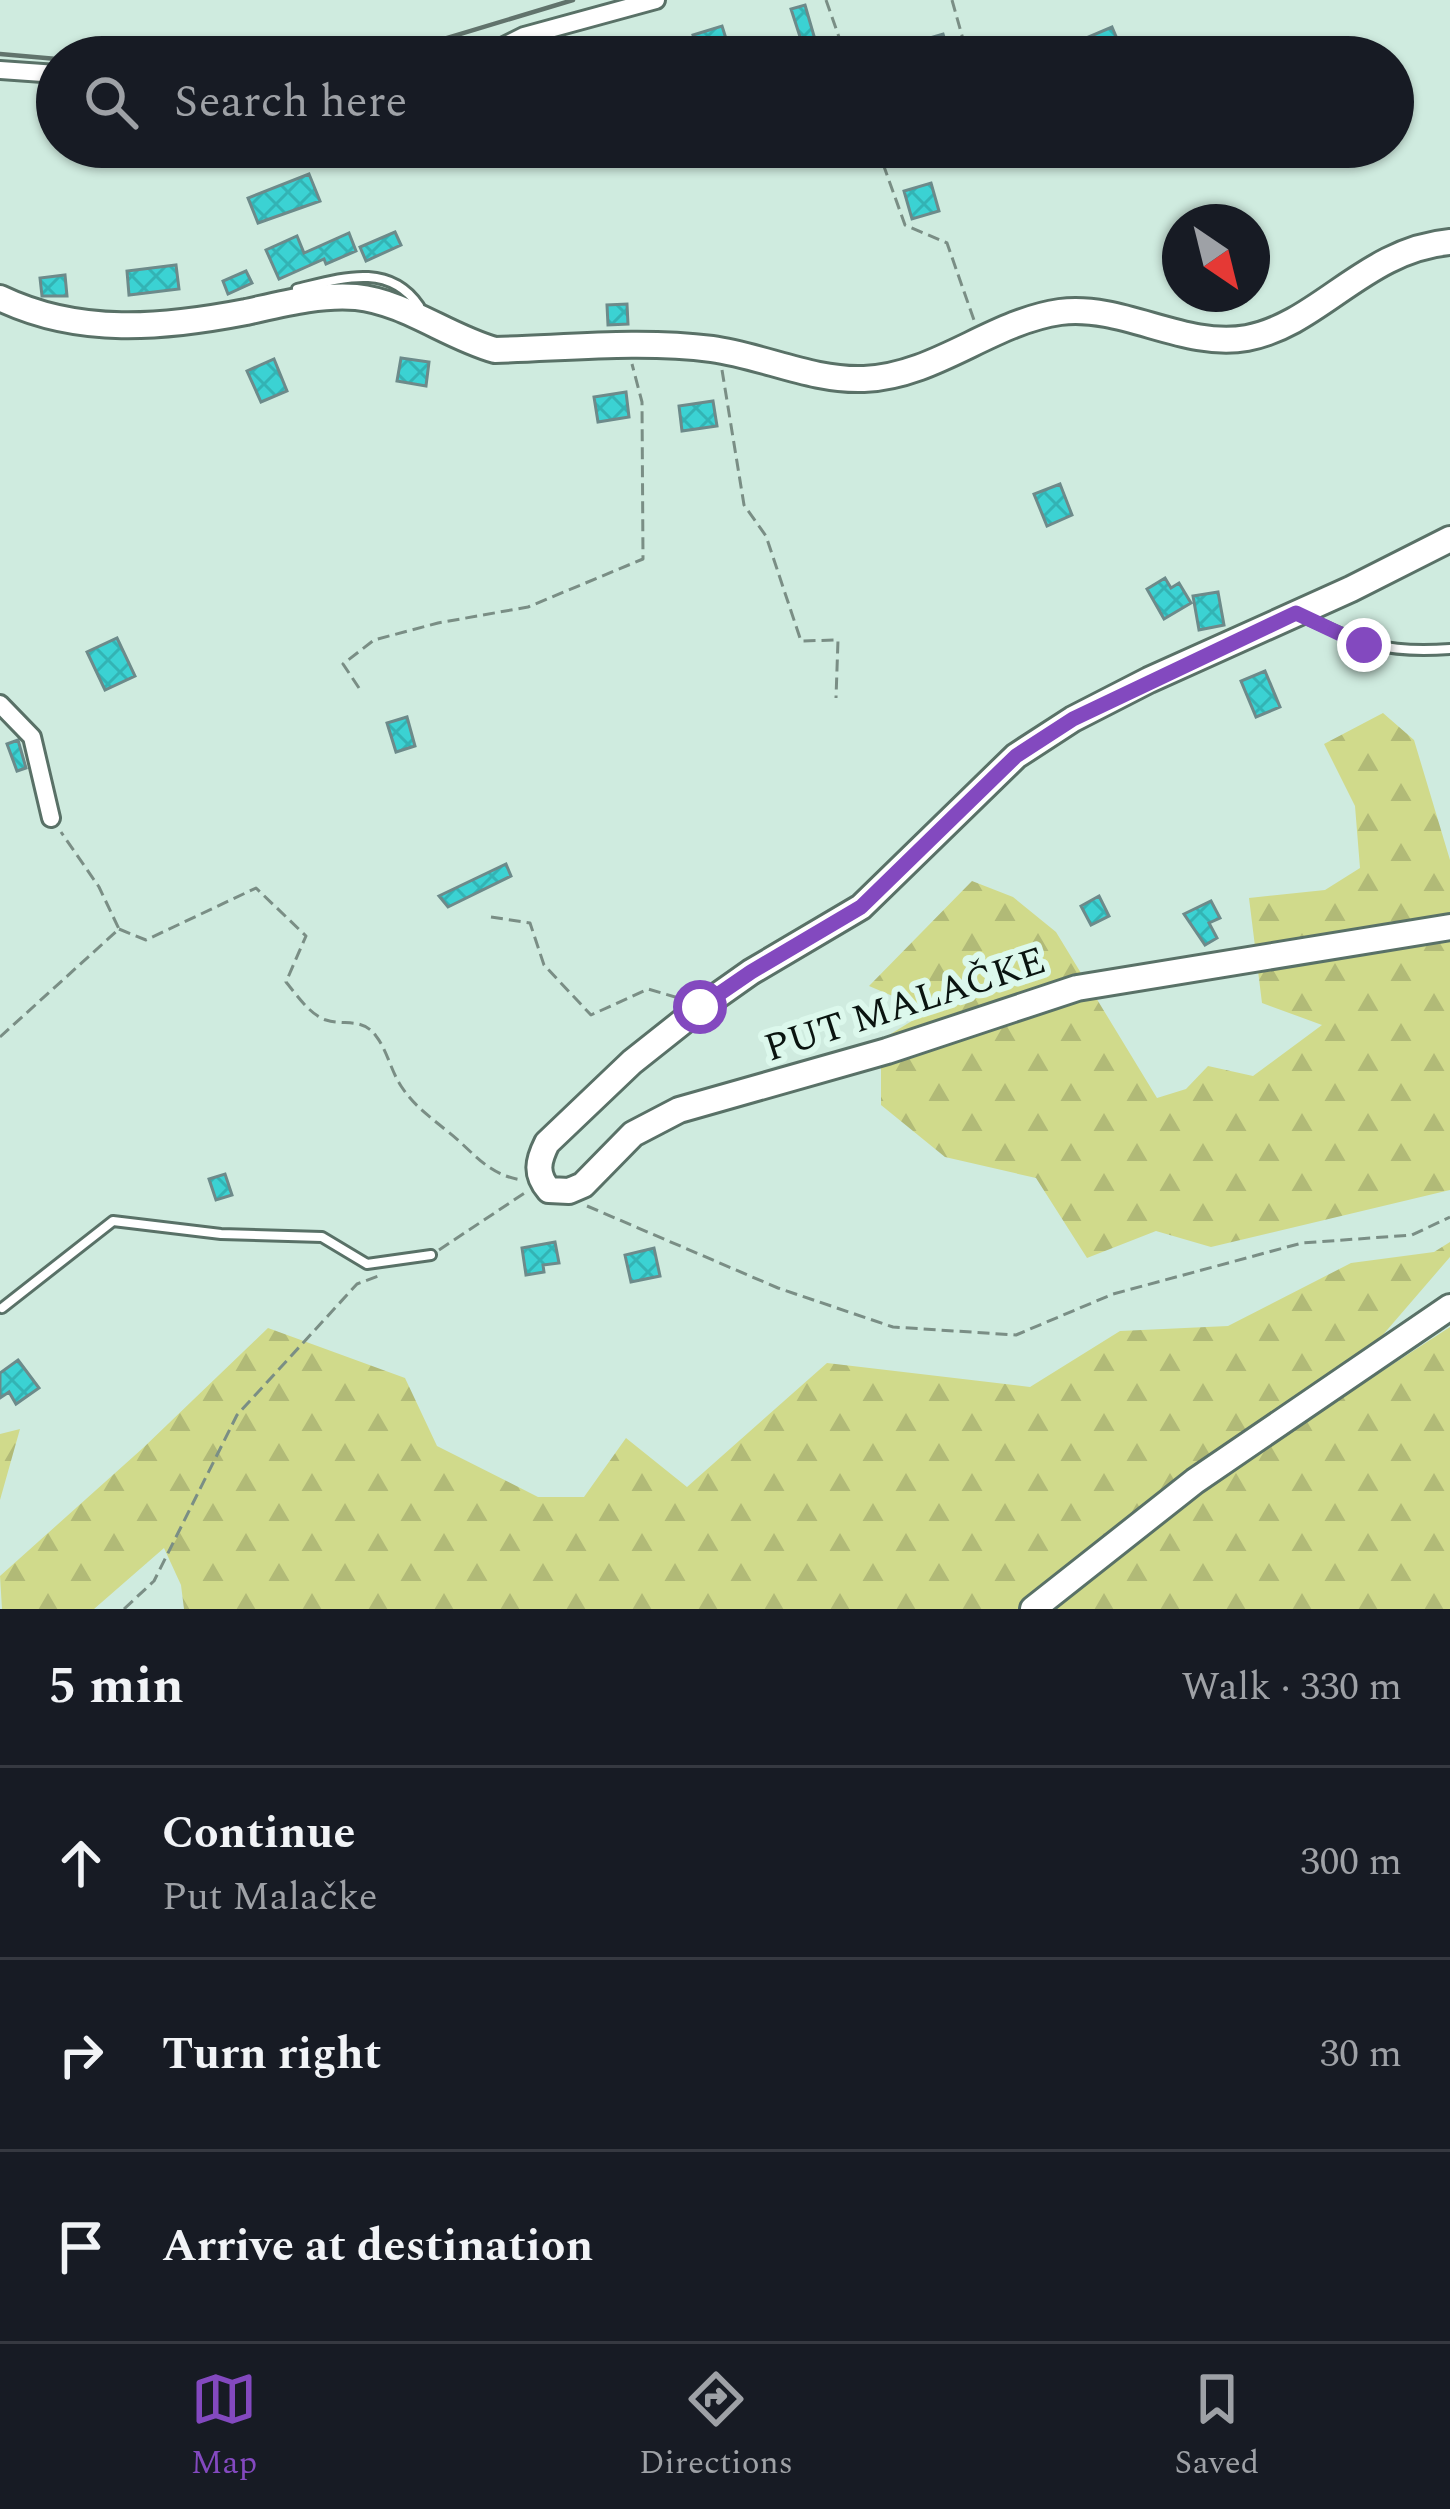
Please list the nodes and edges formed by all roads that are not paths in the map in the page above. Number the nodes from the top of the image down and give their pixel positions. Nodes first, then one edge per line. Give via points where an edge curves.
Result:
1 (656, 0) edge
2 (528, 36) edge
3 (0, 70) edge
4 (36, 73) edge
5 (1450, 242) edge
6 (0, 298) edge
7 (1450, 539) edge
8 (1296, 613) junction
9 (1450, 649) edge
10 (0, 704) edge
11 (51, 818) road end
12 (1450, 927) edge
13 (431, 1255) road end
14 (1450, 1307) edge
15 (2, 1308) edge
16 (1034, 1609) edge

1 - 2 street
3 - 4 street
5 - 6 main road via 1381,262 1274,331 1245,338 1187,336 1077,312 1030,320 946,360 865,379 719,350 495,350 358,297 146,327 73,320
7 - 8 main road, PUT MALAČKE
8 - 9 lane via 1364,645
8 - 12 main road, PUT MALAČKE via 1073,719 1001,770 861,907 700,1007 632,1062 548,1143 539,1159 550,1188 583,1185 633,1134 679,1110 1077,988
10 - 11 street via 32,737
13 - 15 lane via 367,1264 322,1237 113,1221
14 - 16 main road via 1195,1481

